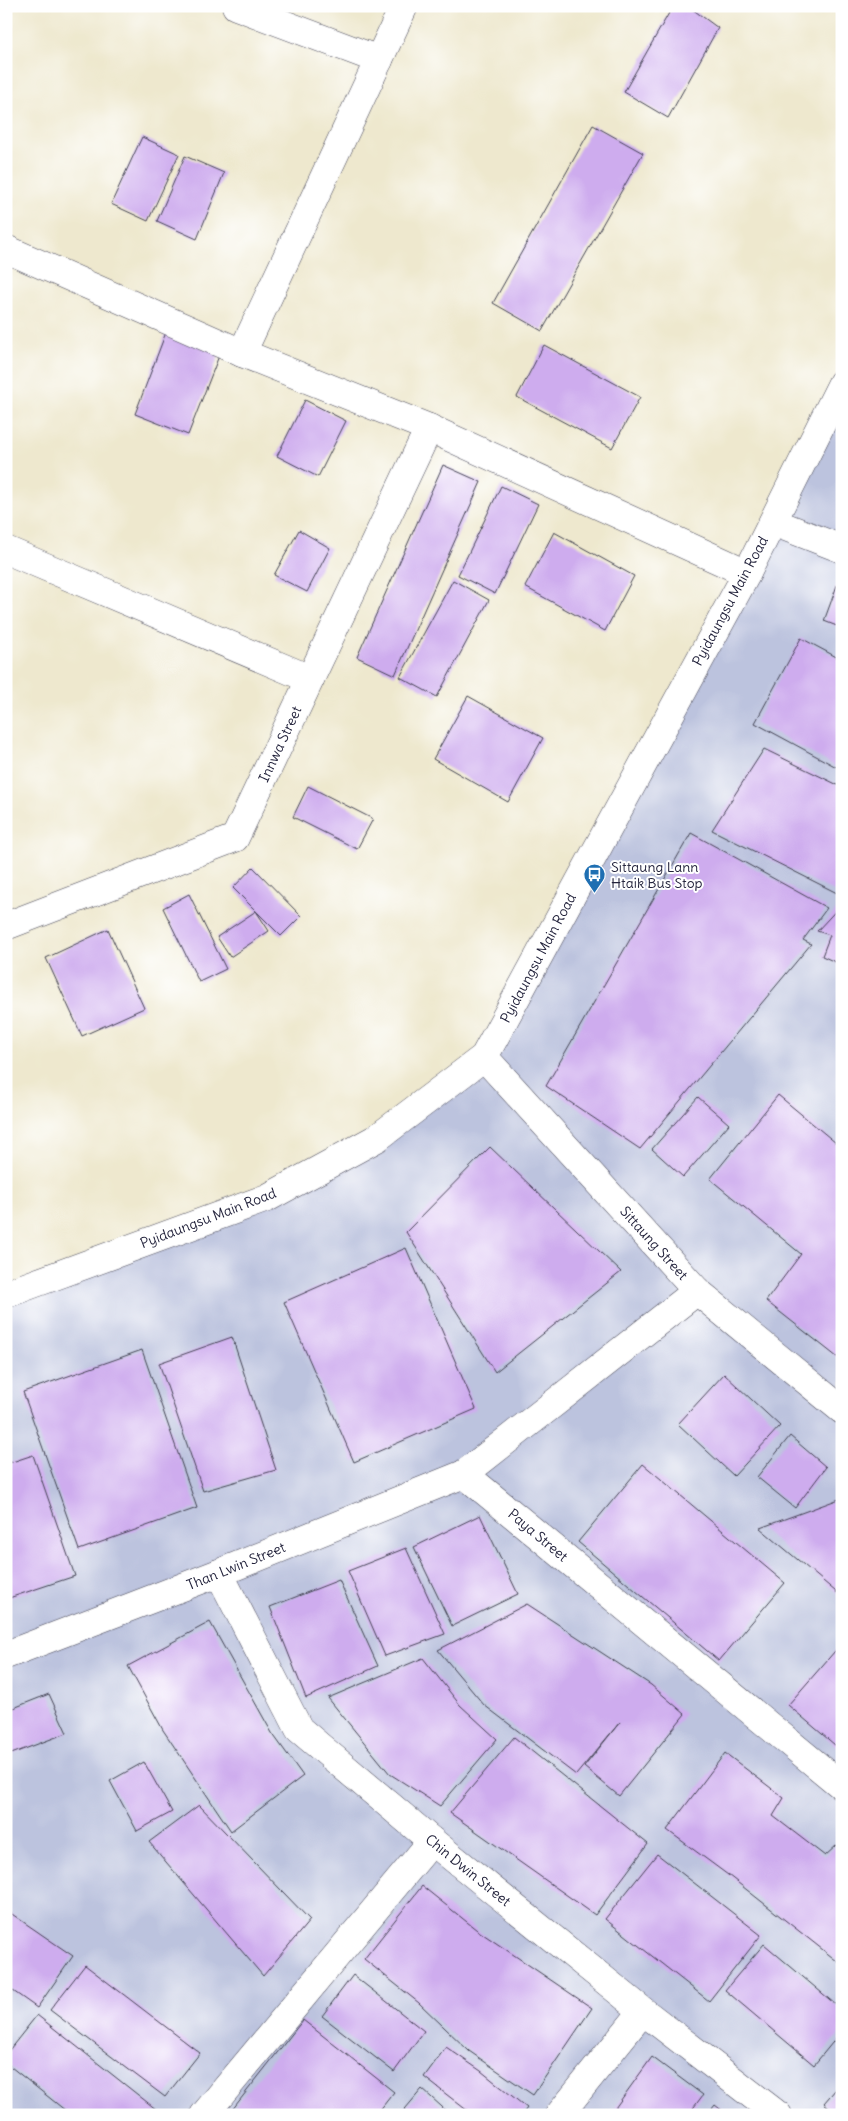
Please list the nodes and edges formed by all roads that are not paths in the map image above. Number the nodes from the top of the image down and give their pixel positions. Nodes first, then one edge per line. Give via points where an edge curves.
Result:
1 (236, 6) edge
2 (404, 6) edge
3 (379, 60) junction
4 (6, 248) edge
5 (242, 353) junction
6 (842, 383) edge
7 (429, 428) junction
8 (773, 522) junction
9 (842, 549) edge
10 (6, 550) edge
11 (747, 573) junction
12 (310, 679) junction
13 (6, 926) edge
14 (484, 1057) junction
15 (697, 1291) junction
16 (6, 1294) edge
17 (842, 1410) edge
18 (464, 1474) junction
19 (219, 1573) junction
20 (6, 1655) edge
21 (842, 1786) edge
22 (432, 1841) junction
23 (643, 2011) junction
24 (204, 2115) edge
25 (559, 2115) edge
26 (778, 2115) edge

1 - 3 street
2 - 3 street
3 - 5 street
4 - 5 street
5 - 7 street
6 - 8 street, Pyidaungsu Main Road
7 - 11 street
7 - 12 street, Innwa Street
8 - 9 street
8 - 11 street, Pyidaungsu Main Road
10 - 12 street
11 - 14 street, Pyidaungsu Main Road
12 - 13 street, Innwa Street via 235,838
14 - 15 street, Sittaung Street
14 - 16 street, Pyidaungsu Main Road via 377,1138 267,1198
15 - 17 street, Sittaung Street
15 - 18 street
18 - 19 street, Than Lwin Street
18 - 21 street, Paya Street
19 - 20 street, Than Lwin Street
19 - 22 street, Chin Dwin Street via 299,1729
22 - 23 street, Chin Dwin Street
22 - 24 street
23 - 25 street
23 - 26 street, Chin Dwin Street

